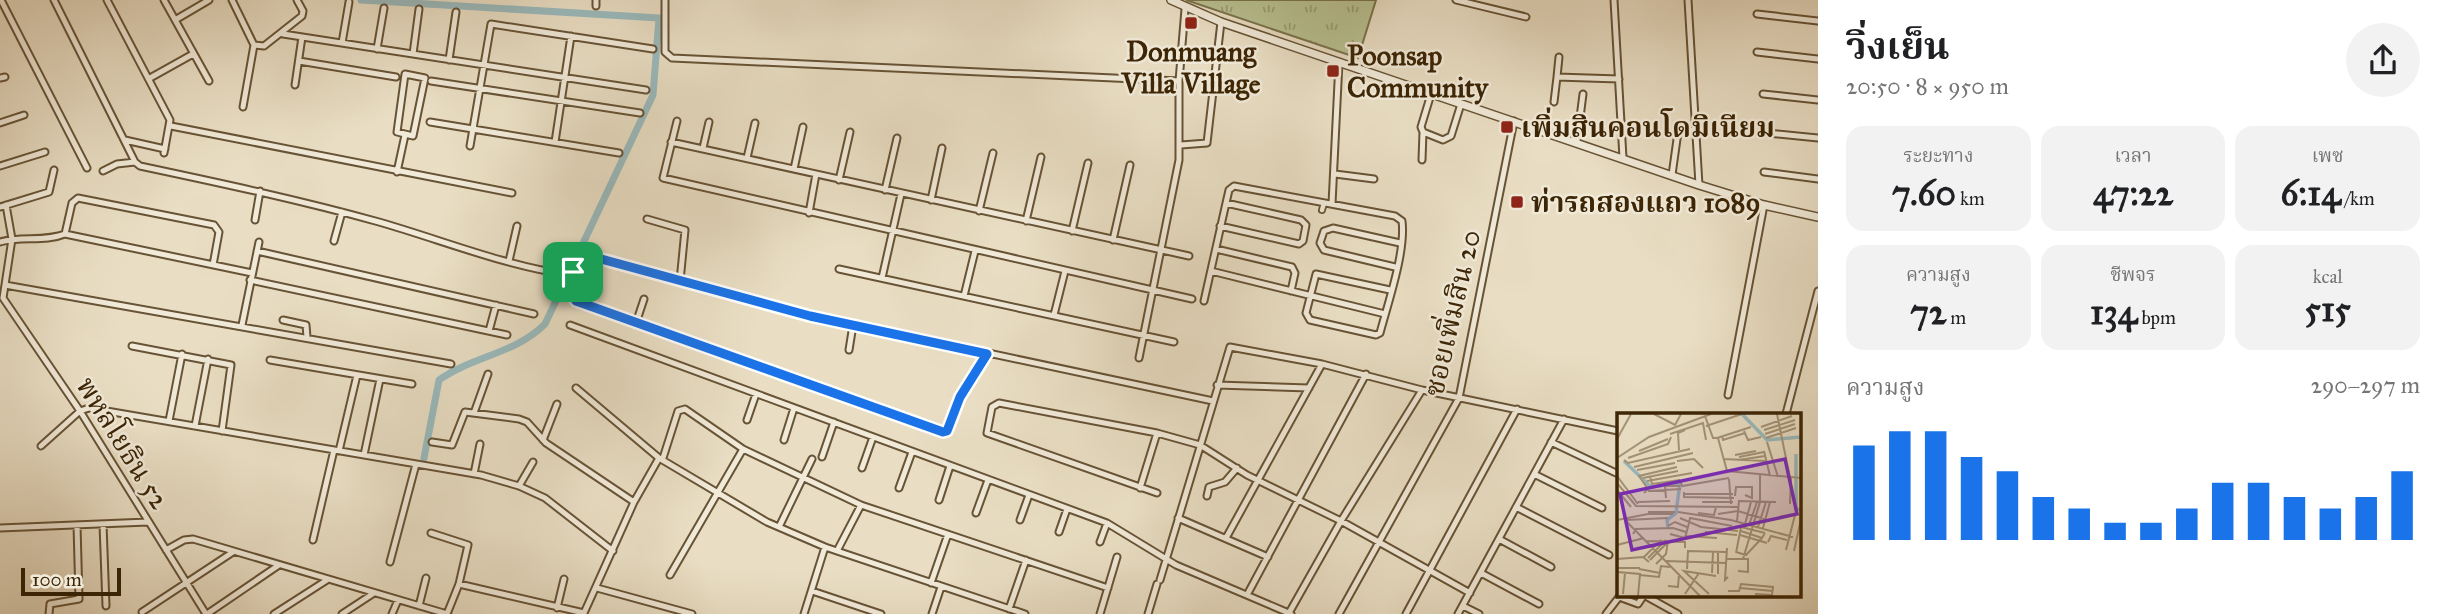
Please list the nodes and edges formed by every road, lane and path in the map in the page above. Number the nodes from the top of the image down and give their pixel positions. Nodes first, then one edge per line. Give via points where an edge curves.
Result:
1 (1, 0) edge
2 (54, 0) edge
3 (107, 0) edge
4 (164, 0) edge
5 (209, 0) edge
6 (232, 0) edge
7 (297, 0) edge
8 (665, 0) edge
9 (1171, 0) edge
10 (1456, 0) edge
11 (1614, 0) edge
12 (1688, 0) edge
13 (349, 2) edge
14 (384, 8) dead end
15 (419, 9) dead end
16 (1185, 9) junction
17 (456, 12) dead end
18 (1757, 14) dead end
19 (1526, 17) dead end
20 (175, 20) junction
21 (1818, 21) edge
22 (1221, 22) junction
23 (283, 34) junction
24 (571, 36) junction
25 (302, 37) junction
26 (342, 43) junction
27 (254, 45) junction
28 (377, 49) junction
29 (653, 49) dead end
30 (1181, 51) junction
31 (1756, 52) dead end
32 (193, 54) junction
33 (414, 54) junction
34 (1559, 57) dead end
35 (1215, 58) junction
36 (449, 60) junction
37 (1818, 60) edge
38 (299, 61) junction
39 (1339, 62) junction
40 (485, 65) junction
41 (396, 77) dead end
42 (1557, 77) junction
43 (150, 78) junction
44 (566, 78) junction
45 (1619, 79) junction
46 (209, 81) dead end
47 (431, 81) dead end
48 (1179, 81) junction
49 (295, 85) dead end
50 (481, 89) junction
51 (646, 90) dead end
52 (1431, 94) junction
53 (1583, 94) dead end
54 (1763, 94) dead end
55 (1818, 100) edge
56 (562, 101) junction
57 (1554, 102) dead end
58 (1461, 104) junction
59 (243, 107) dead end
60 (640, 113) dead end
61 (24, 116) dead end
62 (1514, 120) junction
63 (677, 121) dead end
64 (430, 122) dead end
65 (709, 122) dead end
66 (0, 123) edge
67 (755, 123) dead end
68 (172, 126) junction
69 (803, 127) dead end
70 (473, 128) junction
71 (1697, 130) junction
72 (850, 132) dead end
73 (1423, 132) junction
74 (1767, 133) dead end
75 (405, 135) junction
76 (897, 138) dead end
77 (1818, 138) edge
78 (125, 140) junction
79 (1577, 141) junction
80 (555, 142) junction
81 (671, 142) junction
82 (1181, 145) junction
83 (470, 146) dead end
84 (942, 148) dead end
85 (704, 149) junction
86 (45, 152) dead end
87 (619, 153) dead end
88 (993, 153) dead end
89 (1041, 157) dead end
90 (747, 158) junction
91 (1623, 158) junction
92 (1422, 160) dead end
93 (135, 162) junction
94 (1088, 163) dead end
95 (1130, 165) dead end
96 (0, 166) edge
97 (88, 168) dead end
98 (794, 169) junction
99 (54, 170) dead end
100 (103, 171) dead end
101 (397, 172) junction
102 (1764, 172) dead end
103 (816, 174) junction
104 (1335, 174) junction
105 (1672, 175) junction
106 (1374, 179) dead end
107 (1818, 179) edge
108 (839, 180) junction
109 (1699, 185) junction
110 (885, 190) junction
111 (260, 191) junction
112 (512, 193) dead end
113 (901, 194) junction
114 (930, 200) junction
115 (1226, 203) junction
116 (1324, 203) junction
117 (1332, 204) junction
118 (1764, 205) junction
119 (3, 206) edge
120 (1322, 210) dead end
121 (979, 211) junction
122 (342, 212) junction
123 (808, 213) junction
124 (1818, 217) edge
125 (647, 219) dead end
126 (255, 220) dead end
127 (1026, 221) junction
128 (517, 226) dead end
129 (1220, 226) junction
130 (1072, 231) junction
131 (892, 232) junction
132 (65, 234) junction
133 (12, 239) junction
134 (1113, 240) junction
135 (334, 241) dead end
136 (259, 242) dead end
137 (0, 243) edge
138 (1400, 243) junction
139 (1216, 249) junction
140 (257, 251) junction
141 (975, 251) junction
142 (1162, 251) junction
143 (1189, 256) dead end
144 (509, 261) junction
145 (213, 265) junction
146 (1395, 267) junction
147 (839, 269) dead end
148 (1065, 271) junction
149 (1211, 271) junction
150 (569, 274) junction
151 (251, 276) junction
152 (881, 278) junction
153 (680, 281) junction
154 (5, 285) junction
155 (1154, 290) junction
156 (1390, 290) junction
157 (1291, 291) junction
158 (1818, 291) edge
159 (964, 296) junction
160 (1310, 296) junction
161 (2, 298) edge
162 (644, 299) dead end
163 (1192, 299) dead end
164 (1205, 301) dead end
165 (496, 305) junction
166 (534, 314) dead end
167 (1385, 314) junction
168 (1054, 316) junction
169 (283, 320) dead end
170 (636, 323) junction
171 (242, 325) junction
172 (570, 325) dead end
173 (853, 325) junction
174 (489, 331) junction
175 (507, 335) dead end
176 (1144, 335) junction
177 (307, 337) junction
178 (1174, 342) dead end
179 (132, 346) dead end
180 (849, 350) dead end
181 (987, 354) junction
182 (182, 355) junction
183 (1139, 358) dead end
184 (208, 359) junction
185 (270, 360) dead end
186 (451, 364) dead end
187 (1322, 364) junction
188 (488, 374) dead end
189 (1366, 374) junction
190 (357, 375) junction
191 (380, 379) junction
192 (412, 384) dead end
193 (1217, 385) junction
194 (576, 388) dead end
195 (1309, 388) junction
196 (1422, 390) junction
197 (756, 394) junction
198 (1728, 395) dead end
199 (1459, 398) junction
200 (1213, 401) junction
201 (558, 404) dead end
202 (794, 408) junction
203 (1517, 409) junction
204 (80, 411) junction
205 (474, 413) junction
206 (1787, 413) edge
207 (1564, 419) junction
208 (747, 421) dead end
209 (169, 422) junction
210 (834, 422) junction
211 (195, 426) junction
212 (222, 431) junction
213 (1617, 431) edge
214 (1157, 433) junction
215 (873, 437) junction
216 (543, 440) junction
217 (784, 440) dead end
218 (432, 442) dead end
219 (1551, 442) junction
220 (480, 444) dead end
221 (1200, 445) junction
222 (41, 446) dead end
223 (743, 449) junction
224 (336, 450) junction
225 (912, 452) junction
226 (364, 455) junction
227 (822, 457) dead end
228 (661, 458) junction
229 (811, 459) dead end
230 (533, 462) dead end
231 (416, 464) junction
232 (950, 466) junction
233 (862, 468) dead end
234 (1237, 468) junction
235 (1616, 473) dead end
236 (474, 474) junction
237 (1534, 474) junction
238 (801, 477) junction
239 (1258, 479) junction
240 (988, 480) junction
241 (520, 486) junction
242 (899, 488) dead end
243 (1140, 488) junction
244 (716, 492) junction
245 (1157, 493) dead end
246 (1029, 495) junction
247 (1207, 496) dead end
248 (1299, 499) junction
249 (939, 500) dead end
250 (634, 502) junction
251 (861, 505) junction
252 (1516, 507) junction
253 (1602, 508) dead end
254 (1067, 509) junction
255 (976, 513) dead end
256 (1178, 518) junction
257 (1020, 520) dead end
258 (1341, 521) junction
259 (148, 522) junction
260 (1107, 523) junction
261 (103, 524) junction
262 (78, 525) junction
263 (779, 527) junction
264 (0, 528) edge
265 (1059, 532) dead end
266 (431, 533) dead end
267 (948, 534) junction
268 (1226, 538) junction
269 (1499, 539) junction
270 (313, 540) dead end
271 (1100, 542) dead end
272 (1378, 544) junction
273 (825, 547) junction
274 (166, 550) junction
275 (613, 551) junction
276 (837, 551) junction
277 (233, 552) junction
278 (1609, 555) dead end
279 (1117, 557) dead end
280 (1268, 557) junction
281 (1167, 559) junction
282 (1026, 560) junction
283 (390, 562) dead end
284 (279, 565) junction
285 (1551, 567) dead end
286 (1429, 571) junction
287 (1481, 573) junction
288 (670, 575) dead end
289 (426, 578) dead end
290 (328, 579) junction
291 (564, 579) dead end
292 (186, 583) junction
293 (459, 583) junction
294 (931, 583) junction
295 (597, 587) junction
296 (941, 587) junction
297 (1108, 587) junction
298 (812, 590) junction
299 (374, 593) junction
300 (1470, 593) junction
301 (1247, 595) junction
302 (1643, 596) edge
303 (1646, 596) edge
304 (398, 600) junction
305 (1539, 604) dead end
306 (854, 605) junction
307 (106, 606) dead end
308 (419, 606) junction
309 (1463, 606) junction
310 (556, 608) junction
311 (1009, 609) junction
312 (142, 612) edge
313 (1290, 613) edge
314 (49, 614) edge
315 (206, 614) edge
316 (274, 614) edge
317 (342, 614) edge
318 (392, 614) edge
319 (447, 614) edge
320 (692, 614) edge
321 (804, 614) edge
322 (851, 614) edge
323 (881, 614) edge
324 (932, 614) edge
325 (1025, 614) edge
326 (1100, 614) edge
327 (1148, 614) edge
328 (1339, 614) edge
329 (1406, 614) edge
330 (1458, 614) edge
331 (1479, 614) edge
332 (1606, 614) edge
333 (1678, 614) edge

1 - 97 street
2 - 78 street
3 - 43 street
4 - 20 street
5 - 20 street
6 - 27 street
7 - 23 street via 302,16
8 - 48 street via 665,52 672,58
9 - 16 street
10 - 19 street
11 - 45 street
12 - 71 street
13 - 26 street
14 - 28 street
15 - 33 street
16 - 22 street
16 - 30 street
17 - 36 street
18 - 21 street
20 - 32 street
22 - 35 street
22 - 39 street
23 - 25 street
23 - 27 street via 264,46
24 - 29 street
24 - 40 street via 494,24
24 - 44 street
25 - 26 street
25 - 38 street
26 - 28 street
27 - 59 street
28 - 33 street
30 - 35 street
30 - 48 street
31 - 37 street
32 - 43 street
32 - 46 street
33 - 36 street
34 - 42 street
35 - 82 street via 1207,143
36 - 40 street
38 - 41 street
38 - 49 street
39 - 52 street
39 - 104 street
40 - 44 street
40 - 50 street
42 - 45 street
42 - 57 street
43 - 68 street
44 - 51 street
44 - 56 street
45 - 91 street
47 - 50 street
48 - 82 street
50 - 56 street
50 - 70 street
52 - 58 street
52 - 73 street
53 - 79 street
54 - 55 street
56 - 60 street
56 - 80 street
58 - 62 street
58 - 73 street via 1449,139
61 - 66 street
62 - 79 street
62 - 199 street, ซอยเพิ่มสิน 20
63 - 81 street
64 - 70 street
65 - 85 street
67 - 90 street
68 - 78 street via 165,151
68 - 101 street
69 - 98 street
70 - 80 street
70 - 83 street
71 - 105 street via 1678,131
71 - 109 street
72 - 108 street
73 - 92 street
74 - 77 street
75 - 75 street via 397,132 405,74 425,78 416,135
75 - 101 street
76 - 110 street
78 - 93 street
79 - 91 street
80 - 87 street
81 - 85 street
81 - 123 street via 663,178
82 - 142 street
84 - 114 street
85 - 90 street
86 - 96 street
88 - 121 street
89 - 127 street
90 - 98 street
91 - 105 street
93 - 100 street
93 - 111 street
94 - 130 street
95 - 134 street
98 - 103 street
99 - 119 street via 49,192
101 - 112 street
102 - 107 street
103 - 108 street
103 - 123 street
104 - 106 street
104 - 117 street
105 - 109 street
108 - 110 street
109 - 118 street
110 - 113 street
111 - 122 street
111 - 126 street
113 - 114 street
113 - 131 street
114 - 121 street
115 - 116 street via 1234,186
115 - 129 street
115 - 129 street via 1301,220 1306,229 1303,241 1299,244
116 - 117 street
116 - 120 street
117 - 138 street via 1399,218 1403,225
118 - 124 street
118 - 198 street
119 - 133 street
121 - 127 street
122 - 135 street
122 - 144 street
123 - 131 street
125 - 153 street via 685,230
127 - 130 street
128 - 144 street
129 - 139 street
130 - 134 street
131 - 141 street
131 - 152 street
132 - 133 street
132 - 145 street
132 - 145 street via 72,203 78,198 214,225 219,232
133 - 137 street
133 - 154 street
134 - 142 street
136 - 140 street
138 - 146 street
138 - 146 street via 1333,228 1324,230 1320,243 1324,250
139 - 149 street
139 - 157 street via 1292,267
140 - 151 street
140 - 165 street
141 - 148 street
141 - 159 street
142 - 143 street
142 - 155 street
144 - 150 street
145 - 151 street
146 - 156 street
147 - 152 street
148 - 155 street
148 - 168 street
149 - 157 street
149 - 164 street
150 - 153 street via 590,256
150 - 170 street via 576,301
151 - 171 street
151 - 174 street
152 - 159 street
153 - 173 street
154 - 161 street
154 - 171 street
155 - 163 street
155 - 176 street
156 - 160 street via 1318,273
156 - 167 street
157 - 160 street
158 - 206 street
159 - 168 street
160 - 167 street
160 - 167 street via 1306,313 1310,320 1378,335
161 - 204 street, พหลโยธิน 52
162 - 170 street
165 - 166 street
165 - 174 street
168 - 176 street
169 - 177 street via 306,325
170 - 181 street via 943,432
171 - 177 street
172 - 197 street
173 - 180 street
173 - 181 street
174 - 175 street
176 - 178 street
176 - 183 street
177 - 186 street
179 - 182 street
181 - 200 street
182 - 184 street
182 - 209 street
184 - 211 street
184 - 212 street via 228,362 232,371
185 - 190 street
187 - 189 street
187 - 193 street via 1235,346 1228,351
187 - 195 street
188 - 205 street
189 - 196 street
189 - 248 street
190 - 191 street
190 - 224 street
191 - 192 street
191 - 226 street
193 - 195 street
193 - 200 street
194 - 228 street
195 - 239 street
196 - 199 street
196 - 258 street
197 - 202 street
197 - 208 street
199 - 203 street
199 - 272 street, ซอยเพิ่มสิน 20
200 - 221 street
201 - 216 street
202 - 210 street
202 - 217 street
203 - 207 street
203 - 286 street
204 - 209 street via 100,409
204 - 222 street
204 - 259 street, พหลโยธิน 52
205 - 216 street via 527,422
205 - 218 street via 463,413 452,445
207 - 213 street
207 - 219 street
209 - 211 street
210 - 215 street
210 - 227 street
211 - 212 street
212 - 224 street
214 - 221 street
214 - 243 street
214 - 243 street via 999,403 992,407 987,433
215 - 225 street
215 - 233 street
216 - 250 street
219 - 235 street
219 - 237 street
220 - 236 street
221 - 234 street
221 - 256 street
223 - 228 street via 682,408
223 - 238 street
223 - 244 street
224 - 226 street
224 - 270 street
225 - 232 street
225 - 242 street
226 - 231 street
228 - 244 street
228 - 250 street
229 - 238 street
230 - 241 street
231 - 236 street
231 - 283 street
232 - 240 street
232 - 249 street
234 - 239 street
234 - 247 street via 1225,482 1209,487
236 - 241 street
237 - 252 street
237 - 253 street
238 - 251 street
238 - 263 street
239 - 248 street
239 - 268 street
240 - 246 street
240 - 255 street
241 - 275 street via 545,498
243 - 245 street
244 - 263 street
244 - 288 street
246 - 254 street
246 - 257 street
248 - 258 street
248 - 280 street
250 - 275 street
251 - 267 street
251 - 276 street
252 - 269 street
252 - 278 street
254 - 260 street
254 - 265 street
256 - 268 street
256 - 281 street
258 - 272 street
258 - 313 street
259 - 261 street
259 - 274 street, พหลโยธิน 52
260 - 271 street
260 - 281 street
261 - 262 street
261 - 307 street
262 - 264 street
262 - 314 street via 79,600 50,604
263 - 273 street
266 - 293 street via 468,545
267 - 282 street
267 - 294 street
268 - 280 street
269 - 285 street
269 - 287 street
272 - 286 street
272 - 328 street, ซอยเพิ่มสิน 20
273 - 276 street
273 - 298 street
274 - 277 street via 189,539
274 - 292 street, พหลโยธิน 52
275 - 295 street
276 - 294 street
277 - 284 street
277 - 292 street
279 - 297 street
280 - 301 street
281 - 301 street
281 - 327 street
282 - 297 street
282 - 311 street
284 - 290 street
284 - 315 street
286 - 300 street
286 - 329 street
287 - 300 street
287 - 305 street
289 - 308 street
290 - 299 street
290 - 316 street
291 - 310 street
292 - 312 street
292 - 315 street, พหลโยธิน 52
293 - 310 street
293 - 319 street
294 - 296 street
295 - 310 street via 584,613
295 - 320 street
296 - 311 street
296 - 324 street
297 - 326 street
298 - 306 street
298 - 321 street
299 - 304 street
299 - 317 street
300 - 309 street
301 - 313 street
302 - 332 street via 1638,604 1619,597
303 - 333 street
304 - 308 street
304 - 318 street
306 - 322 street
306 - 323 street
308 - 319 street
309 - 330 street
309 - 331 street
311 - 325 street

